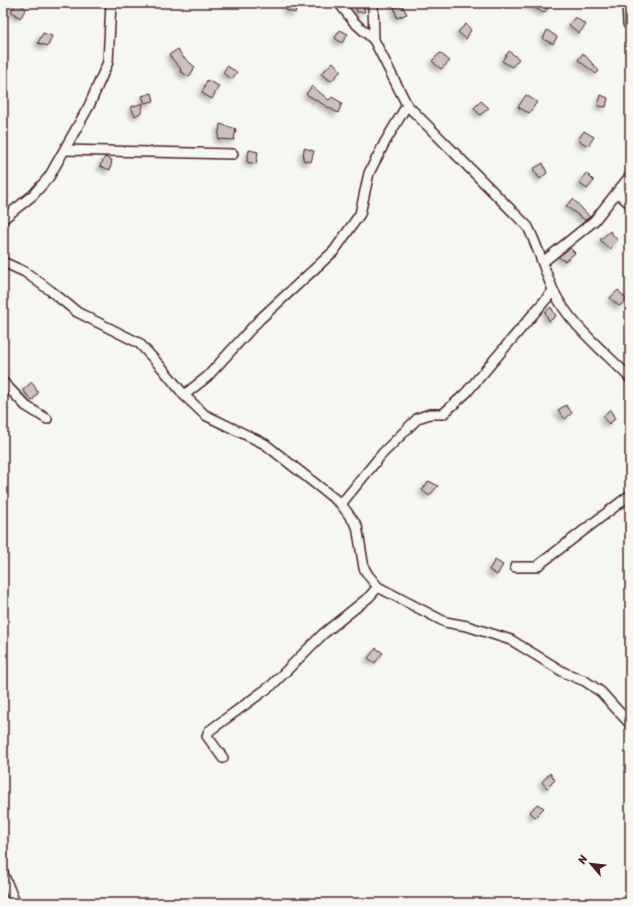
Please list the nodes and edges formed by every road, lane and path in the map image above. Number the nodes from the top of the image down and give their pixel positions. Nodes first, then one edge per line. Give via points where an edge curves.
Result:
1 (111, 3) edge
2 (339, 3) edge
3 (374, 3) edge
4 (627, 3) edge
5 (628, 24) dead end
6 (374, 40) junction
7 (407, 105) junction
8 (65, 150) junction
9 (233, 154) dead end
10 (630, 176) edge
11 (618, 192) junction
12 (630, 204) edge
13 (3, 219) edge
14 (3, 262) edge
15 (543, 262) junction
16 (553, 291) junction
17 (630, 378) edge
18 (3, 382) edge
19 (184, 395) junction
20 (47, 419) dead end
21 (630, 495) edge
22 (341, 504) junction
23 (515, 567) dead end
24 (378, 587) junction
25 (630, 724) edge
26 (223, 758) dead end
27 (3, 873) edge
28 (15, 903) edge

1 - 8 street via 108,62 89,106
2 - 6 street via 354,22
3 - 6 street
4 - 5 street
6 - 7 street
7 - 15 street via 528,227
7 - 19 street via 369,173 360,214 334,251 259,320 207,377
8 - 9 street
8 - 13 street via 49,177 33,195
10 - 11 street
11 - 12 street
11 - 15 street via 594,221
14 - 19 street via 25,272 77,312 139,343
15 - 16 street
16 - 17 street via 571,318
16 - 22 street via 466,393 443,414 430,414 418,418 382,454
18 - 20 street via 26,406
19 - 22 street via 205,415 265,444
21 - 23 street via 536,567
22 - 24 street via 357,526 364,568
24 - 25 street via 445,622 511,640 601,692
24 - 26 street via 322,634 272,685 209,731 207,736
27 - 28 street

